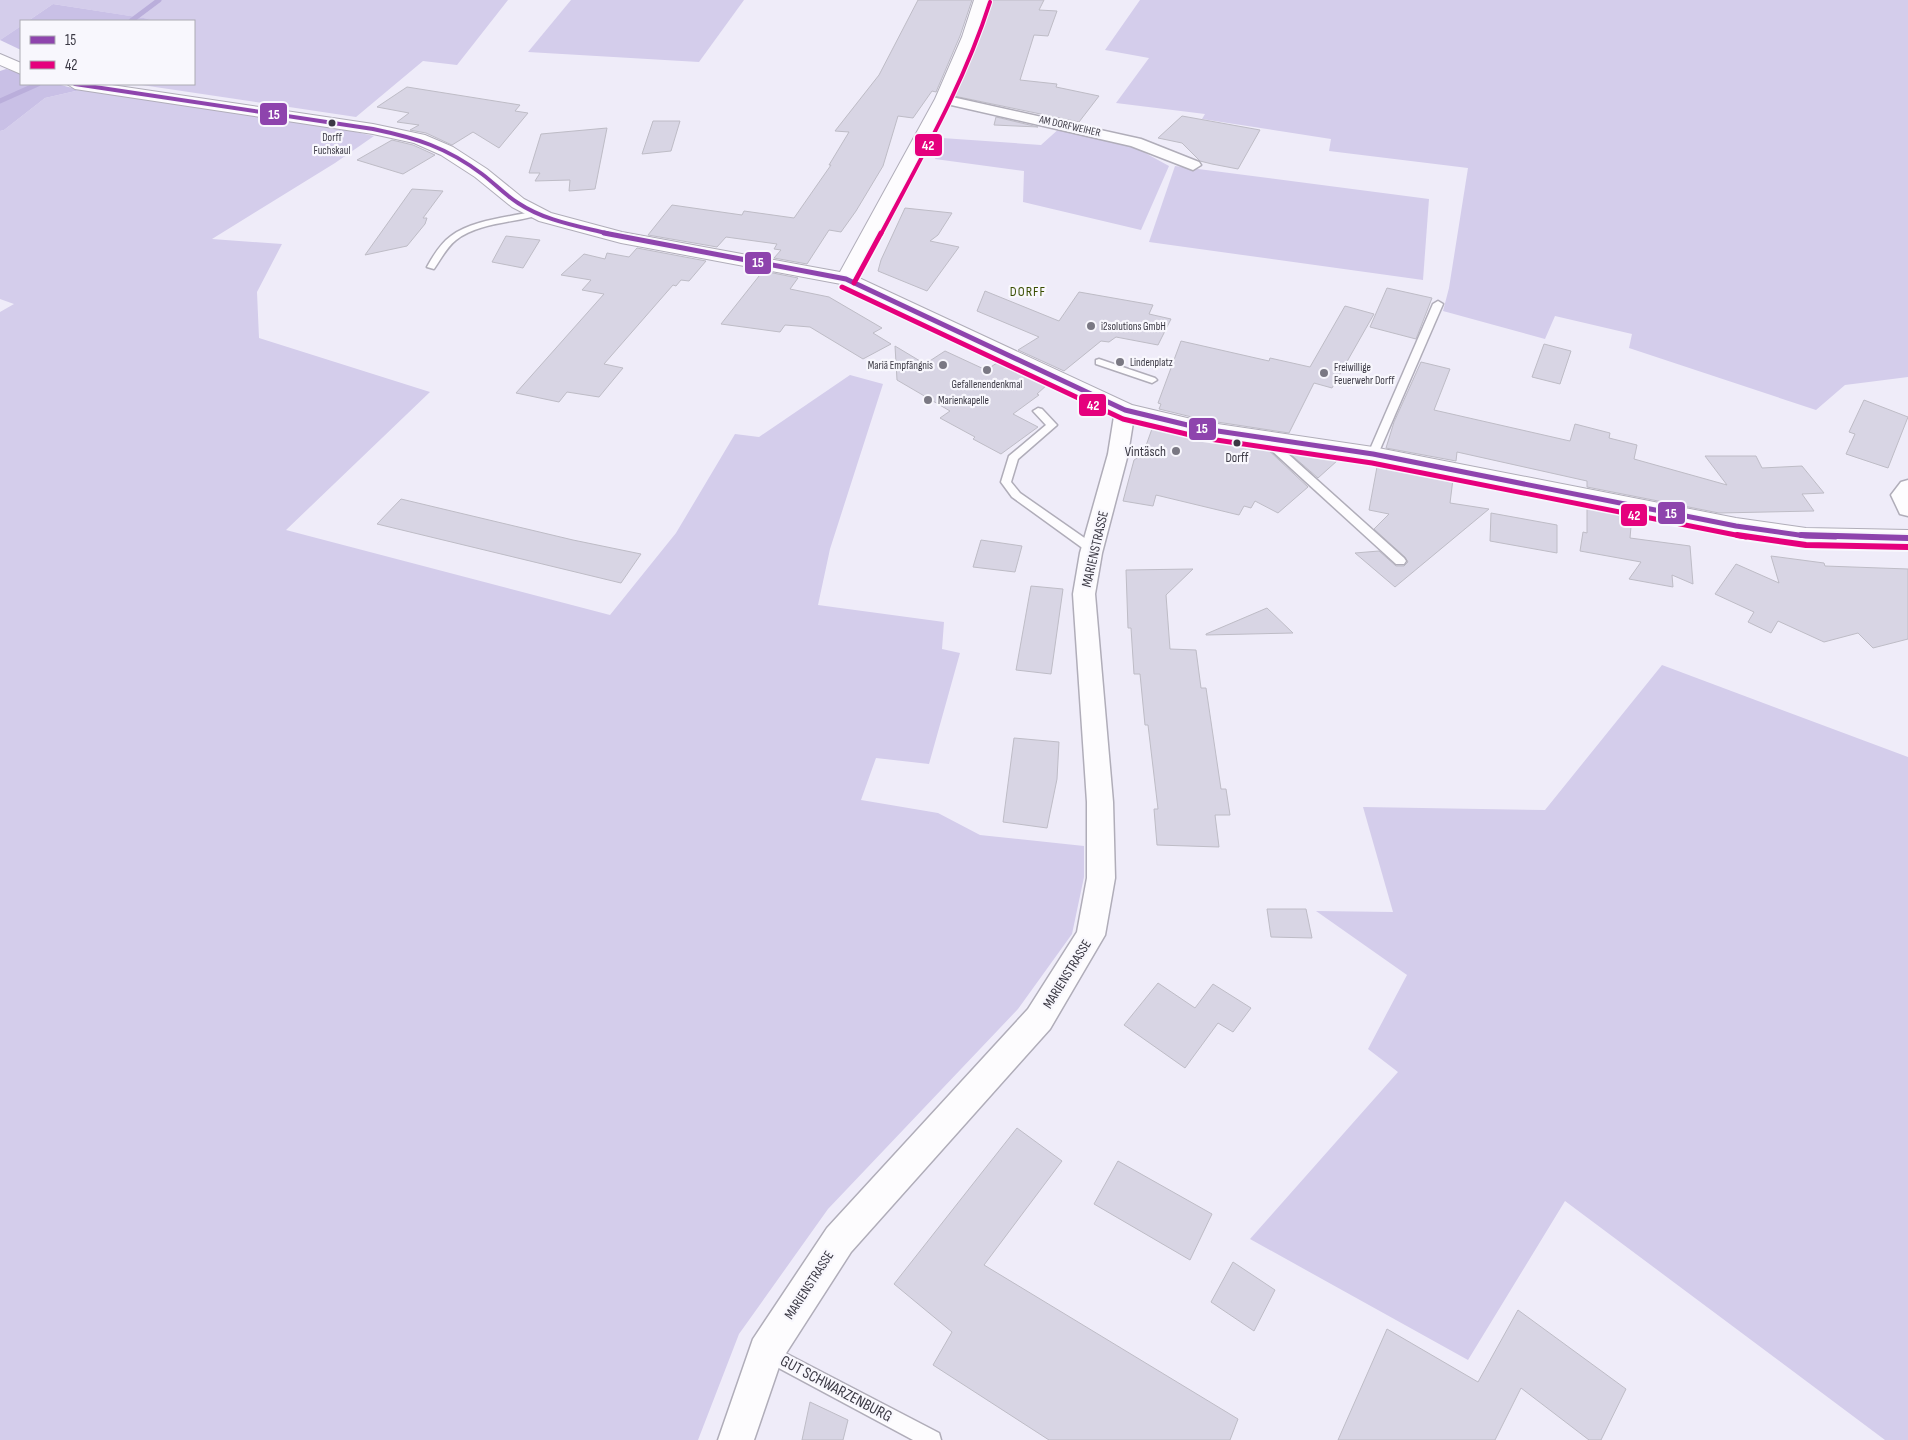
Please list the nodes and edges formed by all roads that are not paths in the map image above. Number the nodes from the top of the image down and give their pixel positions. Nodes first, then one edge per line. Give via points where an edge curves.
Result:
1 (981, 0) edge
2 (0, 59) edge
3 (20, 69) edge
4 (82, 85) edge
5 (943, 99) junction
6 (1193, 165) dead end
7 (536, 213) junction
8 (432, 267) dead end
9 (846, 279) junction
10 (1438, 304) dead end
11 (1099, 362) dead end
12 (1152, 380) dead end
13 (1125, 410) junction
14 (1038, 411) dead end
15 (1264, 438) junction
16 (1373, 454) junction
17 (1908, 487) edge
18 (1908, 510) edge
19 (1908, 538) edge
20 (1092, 550) junction
21 (1400, 561) dead end
22 (766, 1352) junction
23 (736, 1440) edge
24 (932, 1440) edge

1 - 5 street via 977,18
2 - 3 street
4 - 7 street via 412,137 447,151
5 - 6 street, AM DORFWEIHER via 1136,142
5 - 9 street
7 - 8 lane via 486,223 463,232 442,248
7 - 9 street via 611,235
9 - 13 street
10 - 16 lane
11 - 12 lane
13 - 15 street via 1204,429
13 - 20 street, MARIENSTRASSE via 1118,454
14 - 20 lane via 1052,425 1014,458 1006,482 1016,495
15 - 16 street
15 - 21 lane
16 - 19 street via 1736,526 1806,536
17 - 18 street via 1902,495
20 - 22 street, MARIENSTRASSE via 1084,594 1100,802 1101,878 1091,935 1039,1019 839,1240
22 - 23 street, MARIENSTRASSE
22 - 24 lane, GUT SCHWARZENBURG

